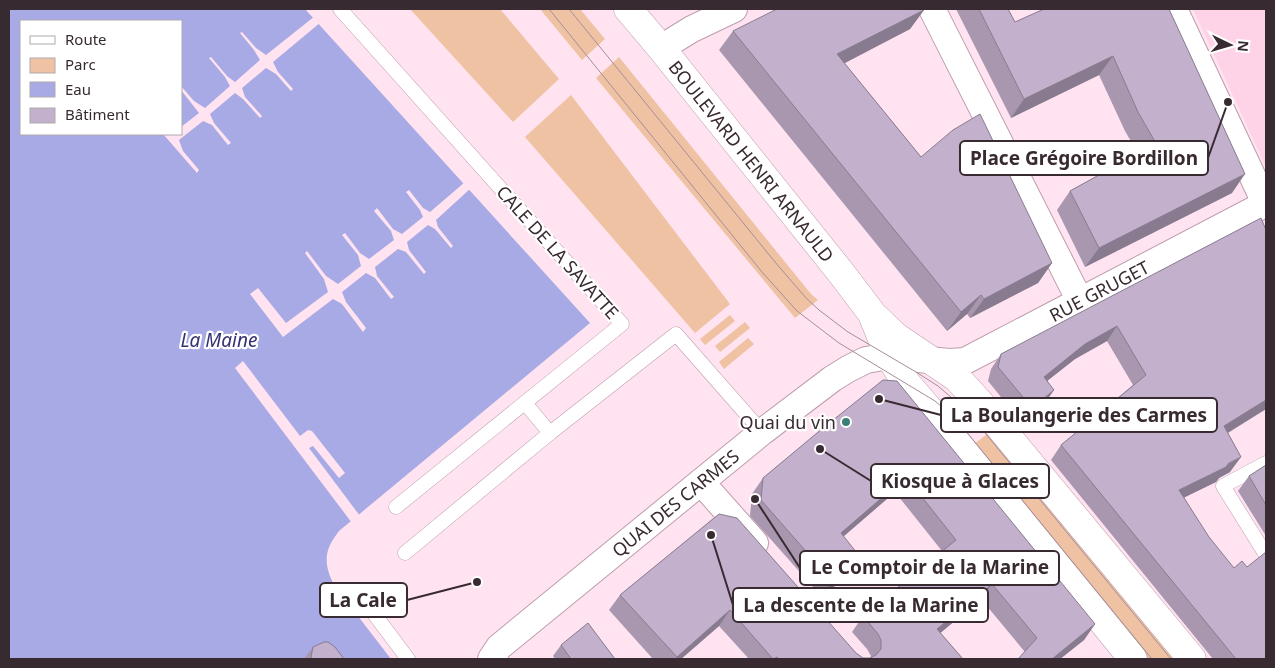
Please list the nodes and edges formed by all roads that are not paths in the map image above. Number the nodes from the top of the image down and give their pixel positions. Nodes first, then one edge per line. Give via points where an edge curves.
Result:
1 (340, 9) edge
2 (628, 9) edge
3 (734, 9) edge
4 (932, 9) edge
5 (1174, 9) edge
6 (661, 48) junction
7 (1266, 205) edge
8 (1080, 301) junction
9 (873, 315) junction
10 (889, 356) junction
11 (930, 360) junction
12 (525, 402) junction
13 (762, 432) junction
14 (550, 433) junction
15 (1266, 462) edge
16 (701, 482) junction
17 (396, 507) dead end
18 (405, 553) dead end
19 (1266, 555) edge
20 (768, 558) edge
21 (360, 595) dead end
22 (408, 659) edge
23 (491, 659) edge
24 (1132, 659) edge
25 (1192, 659) edge

1 - 12 lane, CALE DE LA SAVATTE via 622,324
2 - 6 street, BOULEVARD HENRI ARNAULD
3 - 6 street
4 - 8 street
5 - 7 street
6 - 9 street, BOULEVARD HENRI ARNAULD
7 - 8 street, RUE GRUGET
8 - 11 street, RUE GRUGET via 965,362
9 - 10 street, BOULEVARD HENRI ARNAULD
9 - 11 street, BOULEVARD HENRI ARNAULD
10 - 11 street, QUAI DES CARMES
10 - 13 street, QUAI DES CARMES via 855,365
10 - 24 street, BOULEVARD HENRI ARNAULD via 907,384
11 - 25 street, BOULEVARD HENRI ARNAULD via 957,378 979,402
12 - 14 lane
12 - 17 lane, CALE DE LA SAVATTE
13 - 14 lane via 676,334
13 - 16 street, QUAI DES CARMES
14 - 18 lane
15 - 19 lane via 1223,486
16 - 20 street
16 - 23 street, QUAI DES CARMES via 499,647
21 - 22 lane

